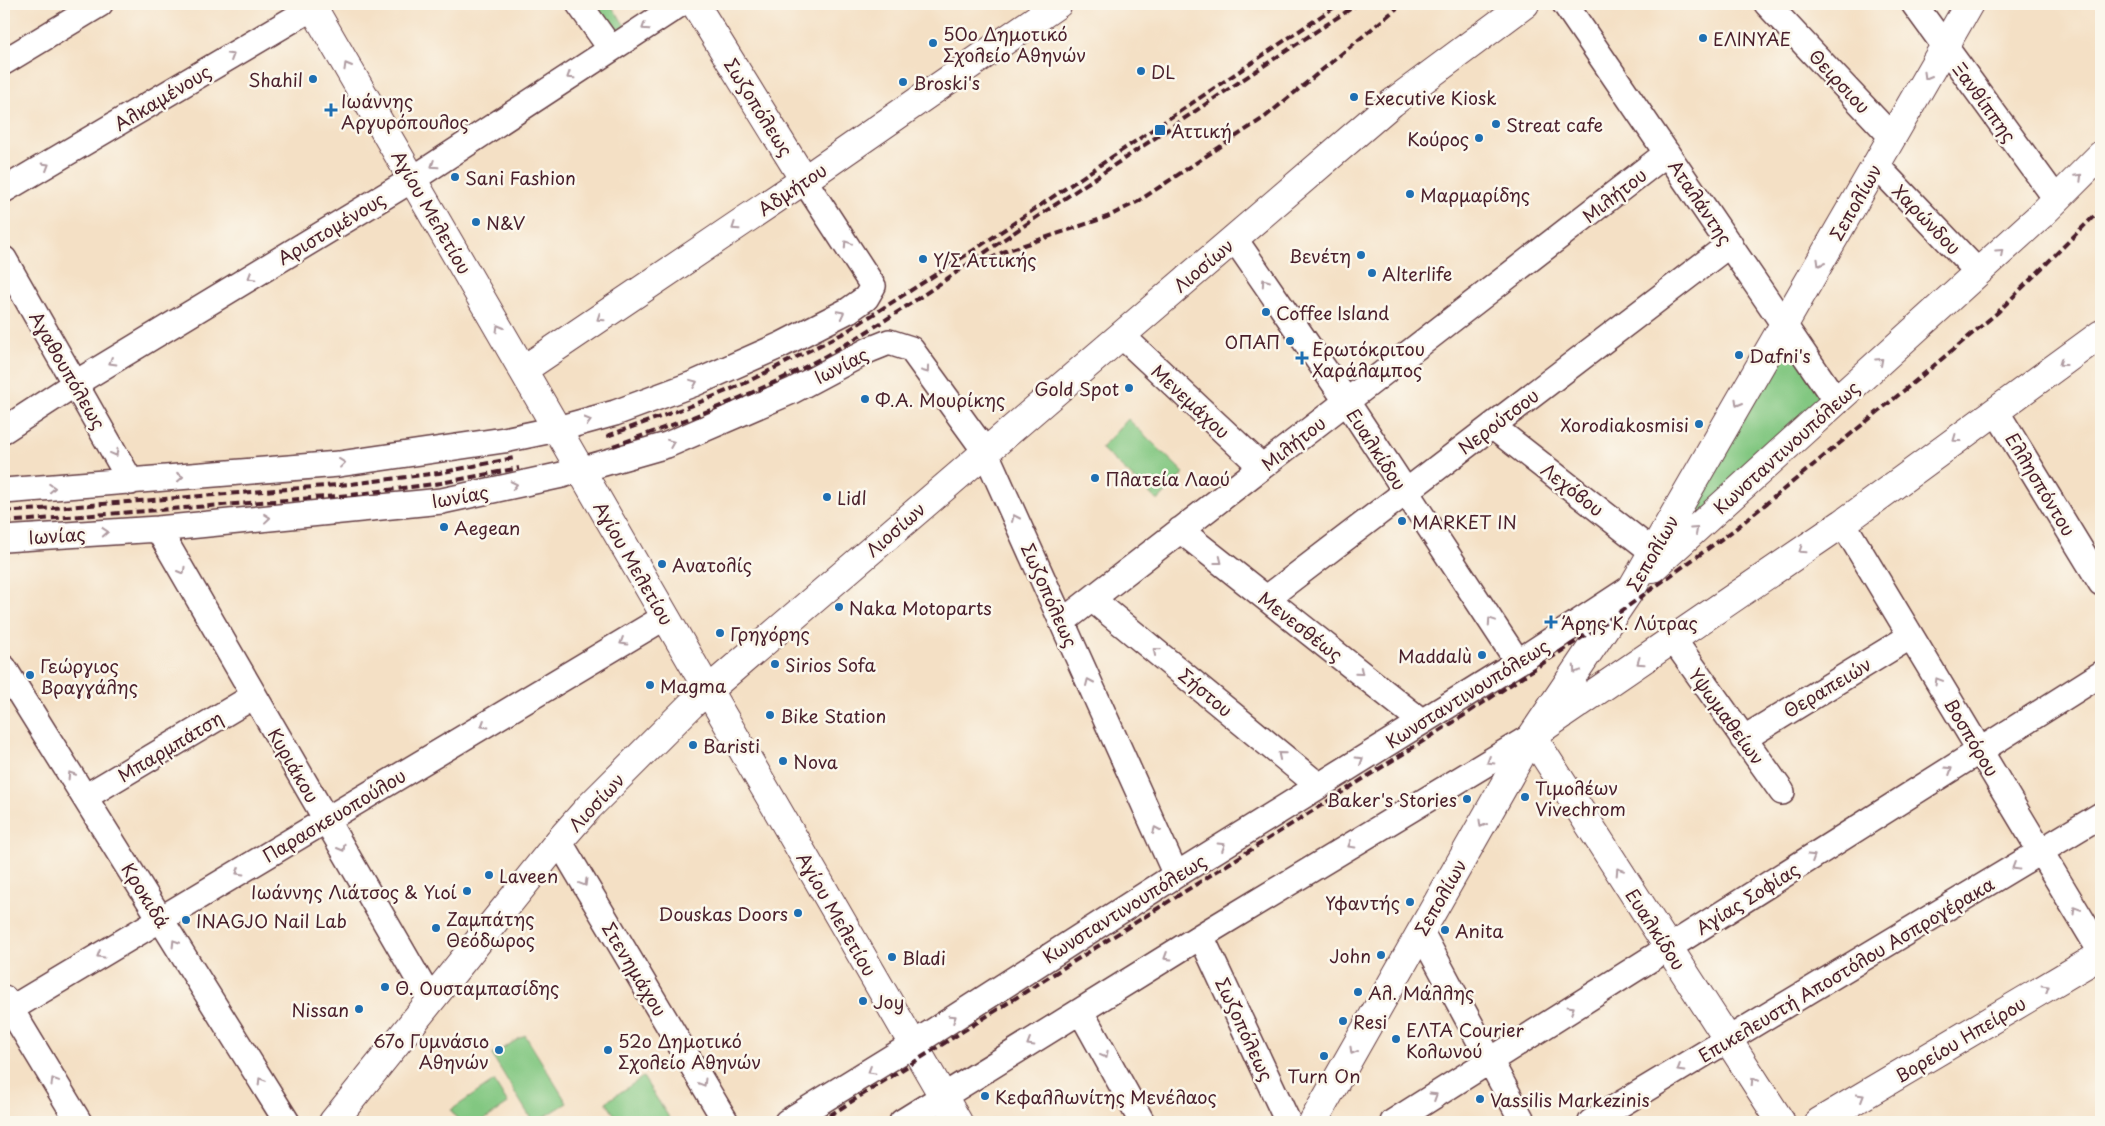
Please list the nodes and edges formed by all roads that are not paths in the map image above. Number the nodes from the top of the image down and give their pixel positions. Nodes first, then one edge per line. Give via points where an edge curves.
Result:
1 (100, 4) edge
2 (579, 4) edge
3 (680, 4) edge
4 (695, 4) edge
5 (1058, 4) edge
6 (1525, 4) edge
7 (1566, 4) edge
8 (1767, 4) edge
9 (1914, 4) edge
10 (1969, 4) edge
11 (315, 5) edge
12 (1944, 47) junction
13 (611, 49) junction
14 (4, 62) edge
15 (1892, 138) junction
16 (1668, 153) junction
17 (2101, 155) edge
18 (1876, 165) junction
19 (413, 179) junction
20 (804, 180) junction
21 (4, 190) edge
22 (2057, 200) junction
23 (1234, 238) junction
24 (1730, 244) junction
25 (4, 259) edge
26 (1978, 272) junction
27 (1784, 325) junction
28 (2101, 334) edge
29 (1121, 335) junction
30 (889, 342) joint
31 (523, 370) junction
32 (76, 383) junction
33 (1836, 401) junction
34 (1347, 402) junction
35 (1996, 410) junction
36 (1492, 426) junction
37 (557, 429) junction
38 (4, 430) edge
39 (985, 451) junction
40 (1262, 467) junction
41 (581, 471) junction
42 (131, 482) junction
43 (4, 491) edge
44 (1405, 492) junction
45 (1843, 522) junction
46 (158, 528) junction
47 (1180, 530) junction
48 (4, 539) edge
49 (1653, 552) junction
50 (2101, 583) edge
51 (1633, 586) junction
52 (1267, 598) junction
53 (1092, 599) junction
54 (665, 617) junction
55 (1062, 622) junction
56 (1911, 636) junction
57 (1672, 639) junction
58 (1518, 662) junction
59 (4, 668) edge
60 (2101, 674) edge
61 (707, 690) junction
62 (254, 696) junction
63 (1421, 721) junction
64 (1532, 736) junction
65 (1743, 739) junction
66 (1980, 751) junction
67 (1319, 786) junction
68 (1782, 792) dead end
69 (85, 797) junction
70 (2101, 815) edge
71 (326, 820) junction
72 (559, 841) junction
73 (2041, 852) junction
74 (1176, 875) junction
75 (160, 919) junction
76 (1421, 932) junction
77 (1201, 936) junction
78 (1668, 948) junction
79 (2101, 954) edge
80 (431, 1001) junction
81 (6, 1006) edge
82 (1081, 1012) junction
83 (1728, 1040) junction
84 (912, 1045) junction
85 (1490, 1060) junction
86 (942, 1096) junction
87 (79, 1122) edge
88 (287, 1122) edge
89 (333, 1122) edge
90 (726, 1122) edge
91 (787, 1122) edge
92 (902, 1122) edge
93 (958, 1122) edge
94 (1142, 1122) edge
95 (1288, 1122) edge
96 (1313, 1122) edge
97 (1392, 1122) edge
98 (1523, 1122) edge
99 (1591, 1122) edge
100 (1781, 1122) edge
101 (1819, 1122) edge

1 - 14 street
2 - 13 street
3 -> 13 street, Αριστομένους
4 - 20 main road, Σωζοπόλεως
5 - 20 main road, Αδμήτου
6 - 23 main road, Λιοσίων via 1392,103
7 - 16 street, Αταλάντης
8 - 15 street, Θειρσιου
9 - 12 street, Ξανθίππης
10 - 12 main road, Σεπολίων
19 -> 11 main road, Αγίου Μελετίου
21 -> 11 street, Αλκαμένους
12 -> 15 main road, Σεπολίων
12 - 22 street, Ξανθίππης
13 -> 19 street, Αριστομένους
15 - 18 main road, Σεπολίων
16 - 24 street, Αταλάντης
16 - 34 street, Μιλήτου
22 -> 17 main road, Κωνσταντινουπόλεως
18 - 26 street, Χαρώνδου
18 -> 27 main road, Σεπολίων
31 -> 19 main road, Αγίου Μελετίου
19 -> 32 street, Αριστομένους
20 -> 31 main road, Αδμήτου
37 -> 20 street, Σωζοπόλεως via 615,413 675,390 781,345 866,298 873,286
26 -> 22 main road, Κωνσταντινουπόλεως
23 - 29 main road, Λιοσίων
34 -> 23 street, Ευαλκίδου
24 - 27 street, Αταλάντης
24 - 36 street, Νερούτσου
25 - 32 street, Αγαθουπόλεως
33 -> 26 main road, Κωνσταντινουπόλεως
27 - 33 street, Αταλάντης
27 -> 49 main road, Σεπολίων
28 -> 35 main road
29 - 39 main road, Λιοσίων
29 - 40 street, Μενεμάχου
30 -> 39 street, Σωζοπόλεως via 911,349
41 -> 30 street, Ιωνίας via 667,445 792,391
31 - 37 main road, Αγίου Μελετίου
32 - 38 street, Αριστομένους
32 -> 42 street, Αγαθουπόλεως
51 -> 33 main road, Κωνσταντινουπόλεως
34 - 40 street, Μιλήτου
34 - 44 street, Ευαλκίδου
35 -> 45 main road
35 - 50 street, Ελλησπόντου
36 - 44 street, Νερούτσου
36 - 49 street, Λεχόβου
37 - 41 main road, Αγίου Μελετίου
42 -> 37 street via 339,464
55 -> 39 street, Σωζοπόλεως
39 - 61 main road, Λιοσίων
40 - 47 street, Μιλήτου
46 -> 41 street, Ιωνίας via 442,501
41 - 54 main road, Αγίου Μελετίου
43 -> 42 street
44 - 52 street, Νερούτσου
58 -> 44 street, Ευαλκίδου
45 - 56 street, Βοσπόρου
45 -> 57 main road
48 -> 46 street, Ιωνίας
46 -> 62 street, Κυριάκου
47 -> 52 street, Μενεσθέως
47 - 53 street, Μιλήτου
49 - 51 main road, Σεπολίων
51 - 58 street, Κωνσταντινουπόλεως
51 -> 64 main road, Σεπολίων
52 -> 63 street, Μενεσθέως
53 - 55 street, Μιλήτου
67 -> 53 street, Σήστου
54 - 61 main road, Αγίου Μελετίου
54 -> 71 street, Παρασκευοπούλου
74 -> 55 street, Σωζοπόλεως
56 - 65 street, Θεραπειών
66 -> 56 street, Βοσπόρου
57 -> 64 main road
57 - 65 street, Υψωμαθείων
58 - 63 street, Κωνσταντινουπόλεως
69 -> 59 street, Κροκιδά
60 - 66 street, Αγίας Σοφίας
61 - 72 main road, Λιοσίων
61 - 84 main road, Αγίου Μελετίου
62 - 69 street, Μπαρμπάτση
62 - 71 street, Κυριάκου
67 -> 63 street, Κωνσταντινουπόλεως
64 -> 76 main road, Σεπολίων
64 -> 77 street
78 -> 64 main road, Ευαλκίδου
65 - 68 street, Υψωμαθείων
66 - 73 street, Βοσπόρου
78 -> 66 street, Αγίας Σοφίας
74 -> 67 street, Κωνσταντινουπόλεως
69 - 75 street, Κροκιδά
70 - 73 street, Επικελευστή Αποστόλου Ασπρογέρακα
71 -> 75 street, Παρασκευοπούλου
71 -> 80 street, Κυριάκου
72 - 80 main road, Λιοσίων
72 -> 90 street, Στενημάχου
79 -> 73 street, Βοσπόρου
73 -> 83 street, Επικελευστή Αποστόλου Ασπρογέρακα
84 -> 74 street, Κωνσταντινουπόλεως
75 -> 81 street, Παρασκευοπούλου
88 -> 75 street, Κροκιδά
76 - 85 street
76 -> 96 main road, Σεπολίων
77 -> 82 street
77 - 95 street, Σωζοπόλεως
78 - 83 main road, Ευαλκίδου
85 -> 78 street, Αγίας Σοφίας
101 -> 79 main road, Βορείου Ηπείρου
80 - 89 main road, Λιοσίων
87 -> 81 street
82 -> 86 street
82 -> 94 street
83 -> 99 street, Επικελευστή Αποστόλου Ασπρογέρακα
100 -> 83 main road, Ευαλκίδου
84 - 86 main road, Αγίου Μελετίου
84 -> 91 street, Κωνσταντινουπόλεως
97 -> 85 street, Αγίας Σοφίας
85 - 98 street
86 - 92 street
86 - 93 main road, Αγίου Μελετίου

